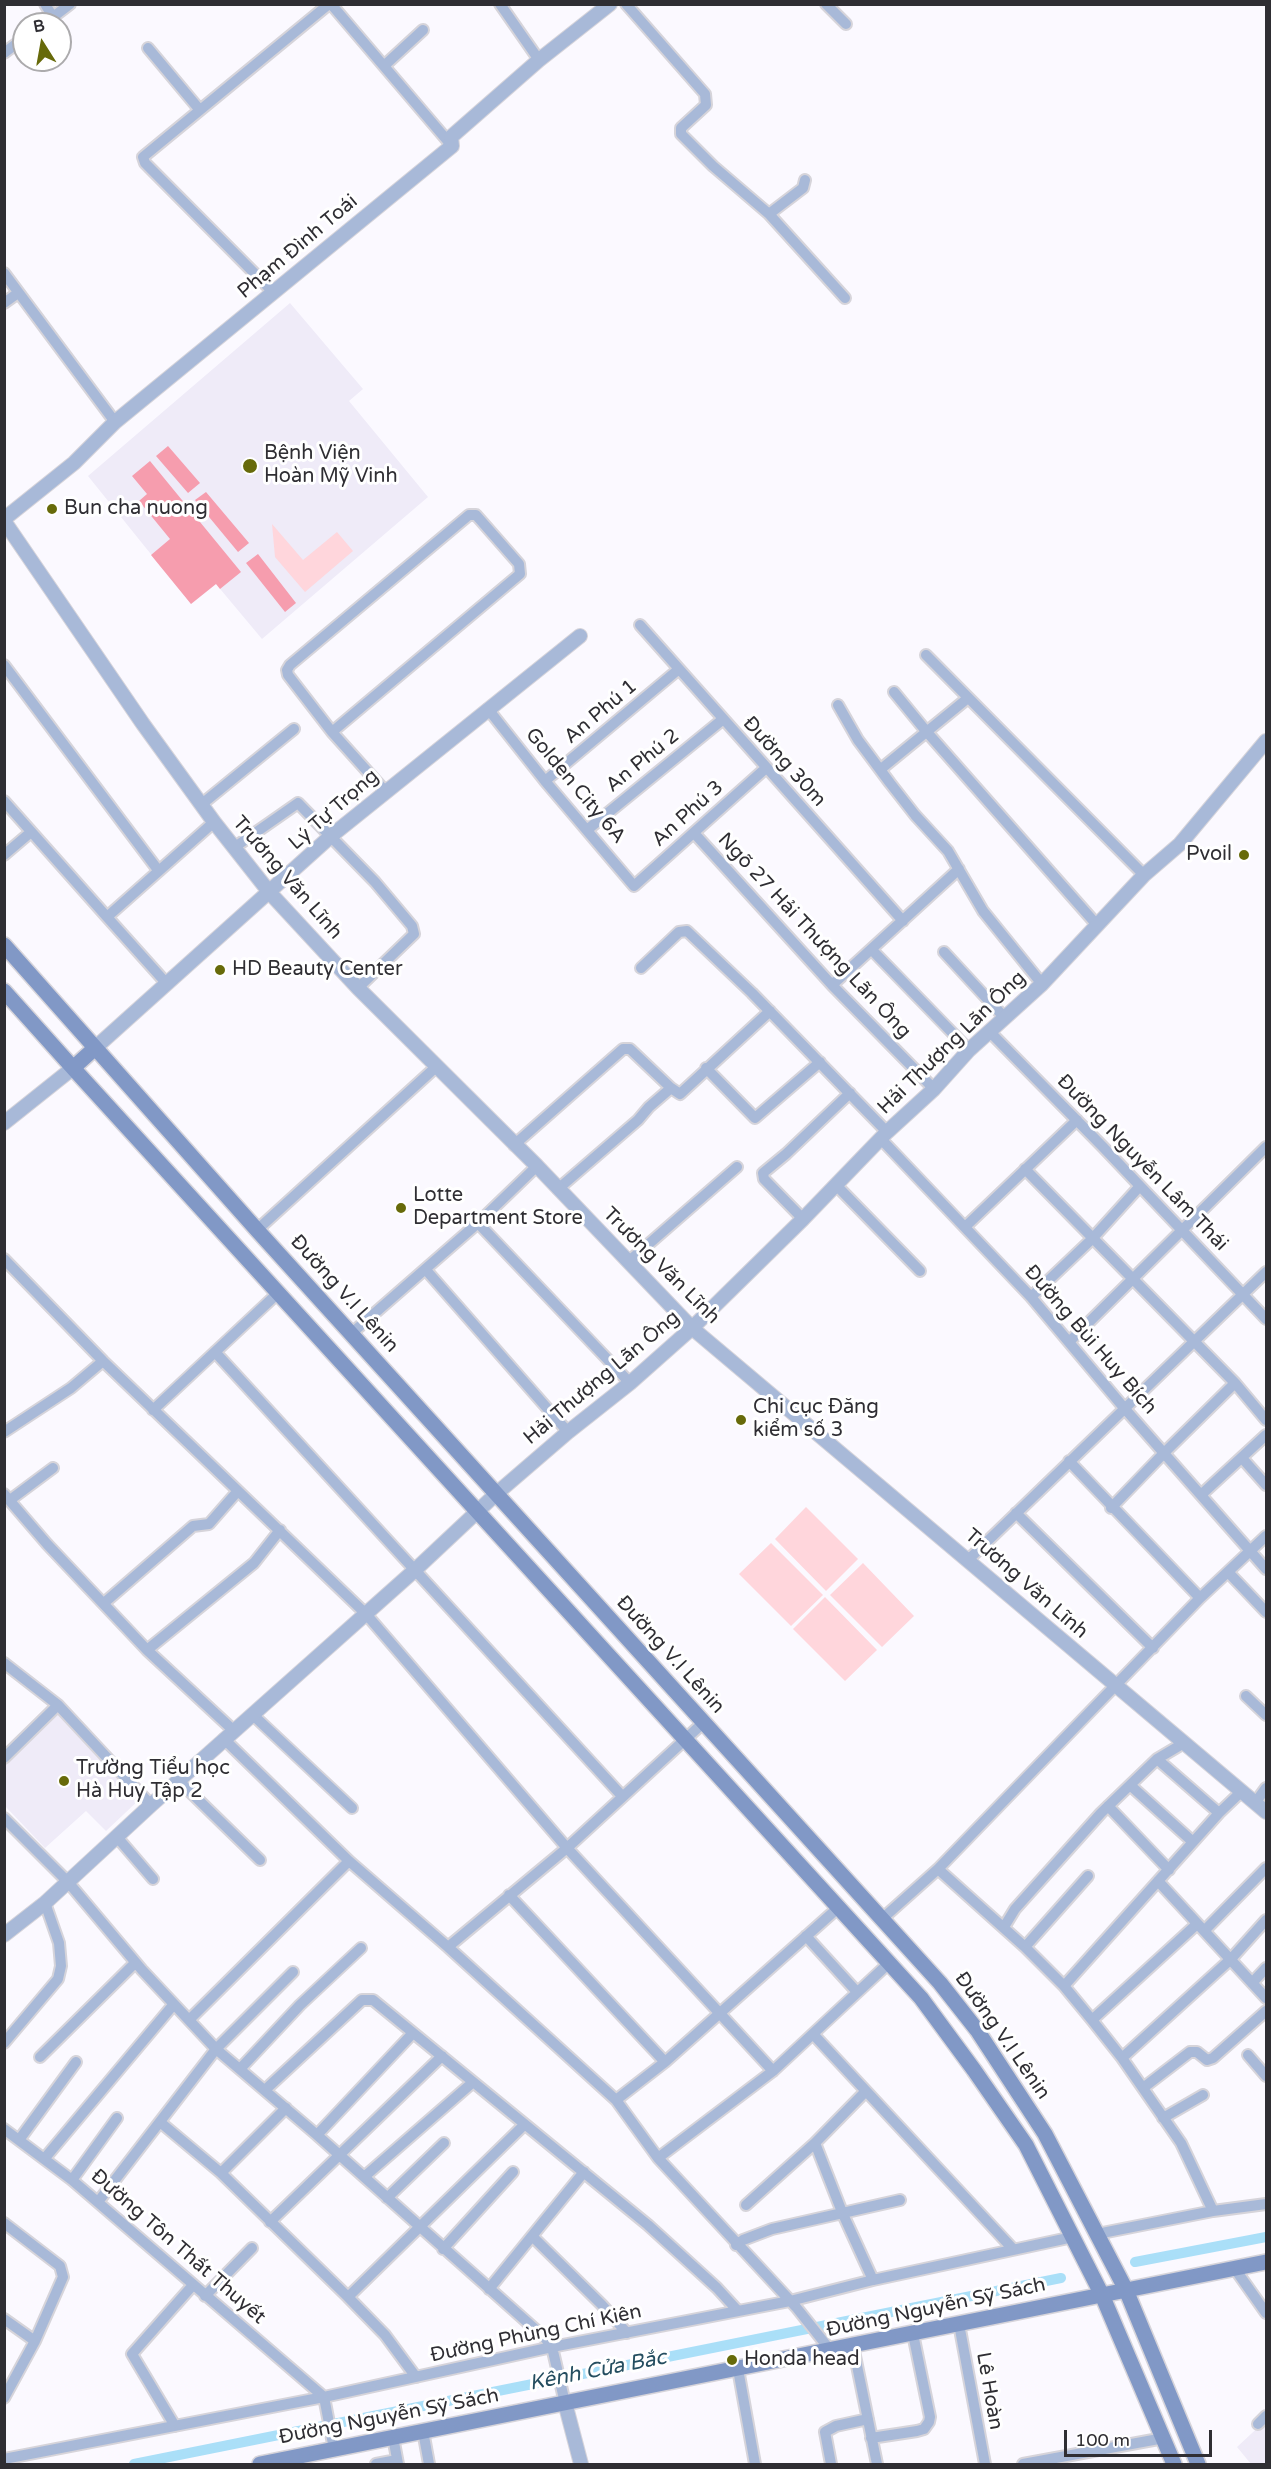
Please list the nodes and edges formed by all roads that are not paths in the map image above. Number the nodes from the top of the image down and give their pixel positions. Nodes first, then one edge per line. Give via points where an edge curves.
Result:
1 (330, 4) edge
2 (500, 4) edge
3 (610, 4) edge
4 (626, 4) edge
5 (826, 4) edge
6 (846, 24) dead end
7 (423, 30) dead end
8 (148, 48) dead end
9 (539, 60) junction
10 (385, 65) junction
11 (199, 109) junction
12 (452, 146) junction
13 (805, 180) dead end
14 (769, 214) junction
15 (4, 273) edge
16 (273, 292) junction
17 (18, 293) junction
18 (845, 298) dead end
19 (4, 303) edge
20 (115, 422) junction
21 (4, 520) edge
22 (640, 625) dead end
23 (580, 636) dead end
24 (926, 655) dead end
25 (5, 666) edge
26 (679, 669) junction
27 (894, 692) dead end
28 (968, 698) junction
29 (838, 705) dead end
30 (488, 709) junction
31 (722, 720) junction
32 (294, 729) dead end
33 (926, 731) junction
34 (332, 732) junction
35 (1266, 741) edge
36 (766, 768) junction
37 (881, 769) junction
38 (545, 782) junction
39 (385, 791) junction
40 (4, 801) edge
41 (201, 804) junction
42 (214, 822) junction
43 (587, 830) junction
44 (31, 832) junction
45 (694, 833) junction
46 (331, 836) junction
47 (235, 847) junction
48 (4, 855) edge
49 (959, 869) junction
50 (158, 870) junction
51 (1144, 875) junction
52 (634, 886) joint
53 (270, 893) junction
54 (107, 917) junction
55 (903, 921) junction
56 (1097, 925) junction
57 (4, 945) edge
58 (872, 950) junction
59 (944, 952) dead end
60 (641, 968) dead end
61 (167, 984) junction
62 (1042, 984) junction
63 (831, 985) junction
64 (358, 988) junction
65 (4, 991) edge
66 (770, 1011) junction
67 (1004, 1017) junction
68 (990, 1032) junction
69 (95, 1048) junction
70 (969, 1050) junction
71 (820, 1062) junction
72 (436, 1067) junction
73 (73, 1068) junction
74 (706, 1068) junction
75 (671, 1088) junction
76 (934, 1089) junction
77 (850, 1093) junction
78 (1077, 1120) junction
79 (4, 1123) edge
80 (884, 1136) junction
81 (514, 1145) junction
82 (1266, 1147) edge
83 (537, 1166) junction
84 (737, 1167) dead end
85 (1025, 1169) junction
86 (836, 1185) junction
87 (1140, 1186) junction
88 (558, 1189) junction
89 (803, 1220) junction
90 (478, 1223) junction
91 (965, 1227) junction
92 (257, 1230) junction
93 (1183, 1230) junction
94 (1092, 1239) junction
95 (4, 1259) edge
96 (628, 1262) junction
97 (426, 1270) junction
98 (920, 1271) dead end
99 (1266, 1272) edge
100 (1133, 1280) junction
101 (278, 1293) junction
102 (1243, 1296) junction
103 (1031, 1297) junction
104 (1266, 1319) edge
105 (692, 1328) junction
106 (352, 1333) junction
107 (1194, 1341) junction
108 (1069, 1342) junction
109 (215, 1352) junction
110 (103, 1361) junction
111 (630, 1383) junction
112 (1235, 1383) junction
113 (1125, 1409) junction
114 (153, 1410) junction
115 (1266, 1420) edge
116 (568, 1431) junction
117 (4, 1432) edge
118 (1266, 1435) edge
119 (1165, 1452) junction
120 (1242, 1458) junction
121 (1069, 1461) junction
122 (53, 1468) dead end
123 (1266, 1485) edge
124 (237, 1492) junction
125 (496, 1494) junction
126 (1202, 1494) junction
127 (7, 1497) edge
128 (1111, 1508) junction
129 (478, 1511) junction
130 (1016, 1514) junction
131 (280, 1530) junction
132 (1266, 1536) edge
133 (1250, 1551) junction
134 (968, 1560) junction
135 (1266, 1569) edge
136 (415, 1570) junction
137 (1228, 1572) junction
138 (1200, 1598) junction
139 (104, 1603) junction
140 (1266, 1612) edge
141 (366, 1614) junction
142 (1153, 1648) junction
143 (147, 1650) junction
144 (4, 1664) edge
145 (1115, 1686) junction
146 (1246, 1696) dead end
147 (58, 1706) junction
148 (253, 1714) junction
149 (1266, 1714) edge
150 (703, 1723) junction
151 (229, 1734) junction
152 (685, 1738) junction
153 (1184, 1743) junction
154 (9, 1745) edge
155 (4, 1758) edge
156 (1157, 1759) junction
157 (178, 1780) junction
158 (1130, 1785) junction
159 (1266, 1788) edge
160 (1240, 1792) junction
161 (622, 1796) junction
162 (151, 1805) junction
163 (1108, 1806) junction
164 (352, 1808) dead end
165 (1261, 1808) edge
166 (1218, 1813) junction
167 (4, 1818) edge
168 (805, 1834) junction
169 (117, 1837) junction
170 (1193, 1842) junction
171 (567, 1848) junction
172 (787, 1850) junction
173 (260, 1860) dead end
174 (349, 1861) junction
175 (1266, 1868) edge
176 (938, 1869) junction
177 (1169, 1870) junction
178 (1088, 1876) dead end
179 (153, 1879) dead end
180 (1158, 1881) junction
181 (68, 1882) junction
182 (509, 1895) junction
183 (45, 1903) junction
184 (839, 1907) junction
185 (882, 1919) junction
186 (1266, 1920) edge
187 (1004, 1927) junction
188 (1201, 1927) junction
189 (4, 1935) edge
190 (806, 1936) junction
191 (448, 1947) junction
192 (1025, 1947) junction
193 (361, 1948) dead end
194 (1231, 1959) junction
195 (135, 1963) junction
196 (889, 1963) junction
197 (1266, 1968) edge
198 (293, 1972) dead end
199 (1252, 1983) junction
200 (1064, 1986) junction
201 (857, 1992) junction
202 (1266, 1998) edge
203 (174, 2004) junction
204 (1266, 2011) edge
205 (719, 2015) junction
206 (189, 2020) junction
207 (1092, 2020) junction
208 (412, 2032) junction
209 (813, 2034) junction
210 (4, 2043) edge
211 (216, 2049) junction
212 (1248, 2055) dead end
213 (442, 2056) junction
214 (40, 2057) dead end
215 (1122, 2058) junction
216 (76, 2062) dead end
217 (665, 2062) junction
218 (240, 2069) junction
219 (772, 2071) junction
220 (1266, 2076) edge
221 (472, 2082) junction
222 (1143, 2088) junction
223 (265, 2090) junction
224 (866, 2091) junction
225 (1203, 2095) dead end
226 (616, 2100) junction
227 (286, 2108) junction
228 (117, 2118) dead end
229 (1163, 2118) junction
230 (160, 2122) junction
231 (524, 2125) junction
232 (4, 2129) edge
233 (317, 2134) junction
234 (19, 2140) junction
235 (444, 2143) dead end
236 (814, 2143) junction
237 (339, 2154) junction
238 (45, 2158) junction
239 (658, 2158) junction
240 (513, 2172) dead end
241 (584, 2172) junction
242 (221, 2173) junction
243 (364, 2177) junction
244 (72, 2180) junction
245 (387, 2198) junction
246 (900, 2200) dead end
247 (98, 2202) junction
248 (1266, 2204) edge
249 (746, 2205) dead end
250 (1213, 2211) junction
251 (842, 2212) junction
252 (270, 2222) junction
253 (4, 2223) edge
254 (419, 2228) junction
255 (1097, 2234) junction
256 (532, 2236) junction
257 (1073, 2237) junction
258 (736, 2245) junction
259 (252, 2248) dead end
260 (1013, 2248) junction
261 (443, 2249) junction
262 (1266, 2262) edge
263 (1235, 2269) junction
264 (873, 2280) junction
265 (193, 2285) junction
266 (489, 2289) junction
267 (1126, 2290) junction
268 (1102, 2295) junction
269 (205, 2296) junction
270 (348, 2297) junction
271 (793, 2304) junction
272 (738, 2311) junction
273 (1266, 2313) edge
274 (4, 2319) edge
275 (959, 2324) junction
276 (627, 2333) junction
277 (913, 2334) junction
278 (35, 2341) junction
279 (853, 2346) junction
280 (552, 2347) junction
281 (831, 2350) junction
282 (738, 2369) junction
283 (416, 2377) junction
284 (4, 2398) edge
285 (325, 2402) junction
286 (565, 2403) junction
287 (868, 2420) junction
288 (175, 2426) junction
289 (423, 2431) junction
290 (393, 2438) junction
291 (871, 2438) junction
292 (1164, 2438) junction
293 (334, 2450) junction
294 (5, 2459) edge
295 (1062, 2461) edge
296 (397, 2462) edge
297 (261, 2464) edge
298 (376, 2464) edge
299 (429, 2464) edge
300 (581, 2464) edge
301 (755, 2464) edge
302 (831, 2464) edge
303 (876, 2464) edge
304 (985, 2464) edge
305 (1023, 2464) edge
306 (1174, 2464) edge
307 (1198, 2464) edge

1 - 10 street
1 - 11 street
2 - 9 street
3 - 9 street, Phạm Đình Toái
4 - 14 street via 705,94 706,105 681,128 681,134
5 - 6 street
7 - 10 street
8 - 11 street
9 - 12 street, Phạm Đình Toái via 451,137
10 - 12 street
11 - 16 street via 145,153 144,160
12 - 16 street, Phạm Đình Toái
13 - 14 street via 803,188
14 - 18 street
15 - 17 street
16 - 20 street, Phạm Đình Toái
17 - 19 street
17 - 20 street
20 - 21 street, Phạm Đình Toái via 74,463
21 - 41 street, Trương Văn Lĩnh
22 - 26 street, Đường 30m
23 - 30 street, Lý Tự Trọng
24 - 28 street
25 - 50 street
26 - 31 street, Đường 30m
26 - 38 street, An Phú 1
27 - 33 street
28 - 33 street
28 - 51 street
29 - 37 street
30 - 38 street, Golden City 6A
30 - 39 street, Lý Tự Trọng
31 - 36 street, Đường 30m
31 - 43 street, An Phú 2
32 - 41 street
33 - 37 street
33 - 56 street
34 - 34 street via 520,574 519,564 476,515 469,515 288,667 288,675
34 - 39 street
35 - 51 street, Hải Thượng Lãn Ông via 1180,844
36 - 45 street, An Phú 3
36 - 55 street, Đường 30m
37 - 49 street
38 - 43 street, Golden City 6A
39 - 46 street, Lý Tự Trọng
40 - 44 street
41 - 42 street, Trương Văn Lĩnh
42 - 47 street, Trương Văn Lĩnh
42 - 50 street
43 - 52 street, Golden City 6A
44 - 48 street
44 - 54 street
45 - 52 street, An Phú 3
45 - 63 street, Ngõ 27 Hải Thượng Lãn Ông
46 - 47 street via 298,803
46 - 53 street, Lý Tự Trọng
46 - 64 street via 391,900 414,931
47 - 53 street, Trương Văn Lĩnh
49 - 55 street
49 - 62 street via 982,911
50 - 54 street
51 - 56 street, Hải Thượng Lãn Ông
53 - 61 street, Lý Tự Trọng
53 - 64 street, Trương Văn Lĩnh
54 - 61 street
55 - 58 street
56 - 62 street, Hải Thượng Lãn Ông
57 - 69 main road, Đường V.I Lênin
58 - 63 street
58 - 70 street
59 - 67 street
60 - 66 street, Đường Bùi Huy Bích via 686,930
61 - 69 street, Lý Tự Trọng
62 - 67 street, Hải Thượng Lãn Ông
63 - 76 street, Ngõ 27 Hải Thượng Lãn Ông
64 - 72 street, Trương Văn Lĩnh
65 - 73 main road
66 - 71 street, Đường Bùi Huy Bích
66 - 74 street
67 - 68 street, Hải Thượng Lãn Ông
68 - 70 street, Hải Thượng Lãn Ông
68 - 78 street, Đường Nguyễn Lâm Thái
69 - 73 main road
69 - 92 main road, Đường V.I Lênin
70 - 76 street, Hải Thượng Lãn Ông
71 - 74 street via 755,1118
71 - 77 street, Đường Bùi Huy Bích
72 - 81 street, Trương Văn Lĩnh
72 - 92 street
73 - 79 street
73 - 101 main road
74 - 75 street via 683,1092 676,1093
75 - 81 street via 625,1048
75 - 88 street
76 - 80 street, Hải Thượng Lãn Ông
77 - 80 street, Đường Bùi Huy Bích
77 - 89 street via 763,1173 764,1179
78 - 85 street
78 - 87 street, Đường Nguyễn Lâm Thái
80 - 86 street, Hải Thượng Lãn Ông
80 - 91 street, Đường Bùi Huy Bích
81 - 83 street, Trương Văn Lĩnh
82 - 93 street
83 - 88 street, Trương Văn Lĩnh
83 - 90 street
84 - 96 street
85 - 91 street
85 - 94 street
86 - 89 street, Hải Thượng Lãn Ông
86 - 98 street
87 - 93 street, Đường Nguyễn Lâm Thái
87 - 94 street
88 - 96 street, Trương Văn Lĩnh
89 - 105 street, Hải Thượng Lãn Ông
90 - 97 street
90 - 111 street
91 - 103 street, Đường Bùi Huy Bích
92 - 106 main road, Đường V.I Lênin
93 - 100 street
93 - 102 street, Đường Nguyễn Lâm Thái
94 - 100 street
94 - 103 street
95 - 110 street
96 - 105 street, Trương Văn Lĩnh
97 - 106 street
97 - 116 street
99 - 102 street
100 - 107 street
100 - 108 street
101 - 109 street
101 - 129 main road
102 - 104 street, Đường Nguyễn Lâm Thái
102 - 107 street
103 - 108 street, Đường Bùi Huy Bích
105 - 111 street, Hải Thượng Lãn Ông
105 - 134 street, Trương Văn Lĩnh
106 - 125 main road, Đường V.I Lênin
107 - 112 street
107 - 113 street
108 - 113 street, Đường Bùi Huy Bích
109 - 114 street
109 - 136 street
110 - 114 street
110 - 117 street
111 - 116 street, Hải Thượng Lãn Ông
112 - 115 street
112 - 119 street
113 - 119 street, Đường Bùi Huy Bích
113 - 121 street
114 - 124 street
116 - 125 street, Hải Thượng Lãn Ông
118 - 120 street
119 - 126 street, Đường Bùi Huy Bích
119 - 128 street
120 - 123 street
120 - 126 street
121 - 128 street
121 - 130 street
122 - 127 street
124 - 131 street
124 - 139 street via 209,1524 193,1526
125 - 129 street, Hải Thượng Lãn Ông
125 - 150 main road, Đường V.I Lênin
126 - 133 street, Đường Bùi Huy Bích
127 - 139 street
128 - 138 street
129 - 136 street, Hải Thượng Lãn Ông
129 - 152 main road
130 - 134 street
130 - 142 street
131 - 141 street
131 - 143 street via 254,1563
132 - 133 street
133 - 135 street, Đường Bùi Huy Bích
133 - 137 street
134 - 145 street, Trương Văn Lĩnh
136 - 141 street, Hải Thượng Lãn Ông
136 - 161 street
137 - 138 street
137 - 140 street
138 - 142 street
139 - 143 street
141 - 148 street, Hải Thượng Lãn Ông
141 - 171 street
142 - 145 street
143 - 151 street
144 - 147 street
145 - 153 street, Trương Văn Lĩnh
145 - 176 street
146 - 149 street
147 - 154 street
147 - 162 street
148 - 151 street, Hải Thượng Lãn Ông
148 - 164 street
150 - 152 street
150 - 168 main road, Đường V.I Lênin
151 - 157 street, Hải Thượng Lãn Ông
151 - 174 street
152 - 161 street
152 - 172 main road
153 - 156 street
153 - 160 street, Trương Văn Lĩnh
154 - 155 street
156 - 158 street
156 - 166 street
157 - 162 street, Hải Thượng Lãn Ông
157 - 173 street
158 - 163 street
158 - 170 street
159 - 165 street
160 - 165 street, Trương Văn Lĩnh
160 - 166 street
161 - 171 street
162 - 169 street, Hải Thượng Lãn Ông
163 - 177 street
163 - 187 street via 1015,1909
166 - 170 street
167 - 181 street
168 - 172 main road
168 - 185 main road, Đường V.I Lênin
169 - 179 street
169 - 181 street, Hải Thượng Lãn Ông
170 - 177 street
171 - 182 street
171 - 205 street
172 - 184 main road
174 - 191 street
174 - 206 street
175 - 188 street
176 - 185 street
176 - 187 street
177 - 180 street
178 - 192 street
180 - 188 street
180 - 200 street
181 - 183 street, Hải Thượng Lãn Ông
181 - 195 street
182 - 191 street
182 - 217 street
183 - 189 street, Hải Thượng Lãn Ông
183 - 210 street via 59,1944 58,1979
184 - 190 street
184 - 196 main road
185 - 255 main road, Đường V.I Lênin via 977,2030 1045,2134
186 - 194 street
187 - 192 street
188 - 194 street
188 - 207 street
190 - 201 street
190 - 205 street
191 - 226 street
192 - 200 street
193 - 218 street
194 - 199 street
194 - 215 street
195 - 203 street
195 - 214 street
196 - 201 street
196 - 257 main road via 941,2025 1026,2145
197 - 199 street
198 - 211 street
199 - 202 street
200 - 207 street
201 - 209 street
203 - 206 street
203 - 238 street
204 - 222 street via 1213,2058 1207,2060 1190,2052
205 - 217 street
205 - 219 street
206 - 211 street
207 - 215 street
208 - 213 street
208 - 223 street via 373,2000 366,1999
208 - 233 street
209 - 219 street
209 - 224 street
211 - 218 street
211 - 230 street
212 - 220 street
213 - 221 street
213 - 237 street
215 - 222 street
216 - 234 street
217 - 226 street
218 - 223 street
219 - 239 street
221 - 231 street
221 - 243 street
222 - 229 street
223 - 227 street
224 - 236 street
224 - 260 street
225 - 229 street
226 - 239 street
227 - 233 street
227 - 242 street
228 - 244 street
229 - 250 street via 1191,2163
230 - 242 street
230 - 247 street
231 - 241 street
231 - 254 street
232 - 234 street, Đường Tôn Thất Thuyết
233 - 237 street
234 - 238 street, Đường Tôn Thất Thuyết
235 - 245 street
236 - 249 street
236 - 251 street
237 - 243 street
237 - 252 street
238 - 244 street, Đường Tôn Thất Thuyết
239 - 258 street
240 - 261 street
241 - 256 street
241 - 272 street via 685,2258
242 - 252 street
243 - 245 street
244 - 247 street, Đường Tôn Thất Thuyết
245 - 254 street
246 - 251 street
247 - 265 street, Đường Tôn Thất Thuyết
248 - 250 street
250 - 255 street
251 - 258 street via 772,2229
251 - 264 street
252 - 270 street
253 - 278 street via 62,2269 62,2281
254 - 261 street
254 - 270 street
255 - 267 main road, Đường V.I Lênin
256 - 266 street
256 - 276 street
257 - 260 street, Đường Phùng Chí Kiên
257 - 268 main road
258 - 271 street
259 - 269 street
260 - 264 street, Đường Phùng Chí Kiên
261 - 266 street
262 - 263 main road, Đường Nguyễn Sỹ Sách
263 - 267 main road, Đường Nguyễn Sỹ Sách
263 - 273 street
264 - 271 street, Đường Phùng Chí Kiên
265 - 269 street, Đường Tôn Thất Thuyết
265 - 288 street via 132,2354
266 - 280 street
267 - 268 main road, Đường Nguyễn Sỹ Sách
267 - 307 main road, Đường V.I Lênin
268 - 275 main road, Đường Nguyễn Sỹ Sách
268 - 292 main road
269 - 285 street, Đường Tôn Thất Thuyết
270 - 283 street via 385,2335
271 - 272 street, Đường Phùng Chí Kiên
271 - 281 street
272 - 276 street, Đường Phùng Chí Kiên
274 - 278 street
275 - 277 main road, Đường Nguyễn Sỹ Sách
275 - 304 street, Lê Hoàn
276 - 280 street, Đường Phùng Chí Kiên
277 - 279 main road, Đường Nguyễn Sỹ Sách
277 - 291 street via 929,2422 917,2431
278 - 284 street
279 - 281 main road, Đường Nguyễn Sỹ Sách
279 - 287 street
280 - 283 street, Đường Phùng Chí Kiên
280 - 286 street
281 - 282 main road, Đường Nguyễn Sỹ Sách
282 - 286 main road, Đường Nguyễn Sỹ Sách
282 - 301 street
283 - 285 street, Đường Phùng Chí Kiên
285 - 288 street, Đường Phùng Chí Kiên
285 - 293 street
286 - 289 main road, Đường Nguyễn Sỹ Sách
286 - 300 street
287 - 291 street
287 - 302 street via 825,2432
288 - 294 street, Đường Phùng Chí Kiên
289 - 290 main road, Đường Nguyễn Sỹ Sách
289 - 299 street
290 - 293 main road, Đường Nguyễn Sỹ Sách
290 - 296 street
291 - 303 street
292 - 295 street
292 - 306 main road
293 - 297 main road, Đường Nguyễn Sỹ Sách
295 - 305 street
296 - 298 street

